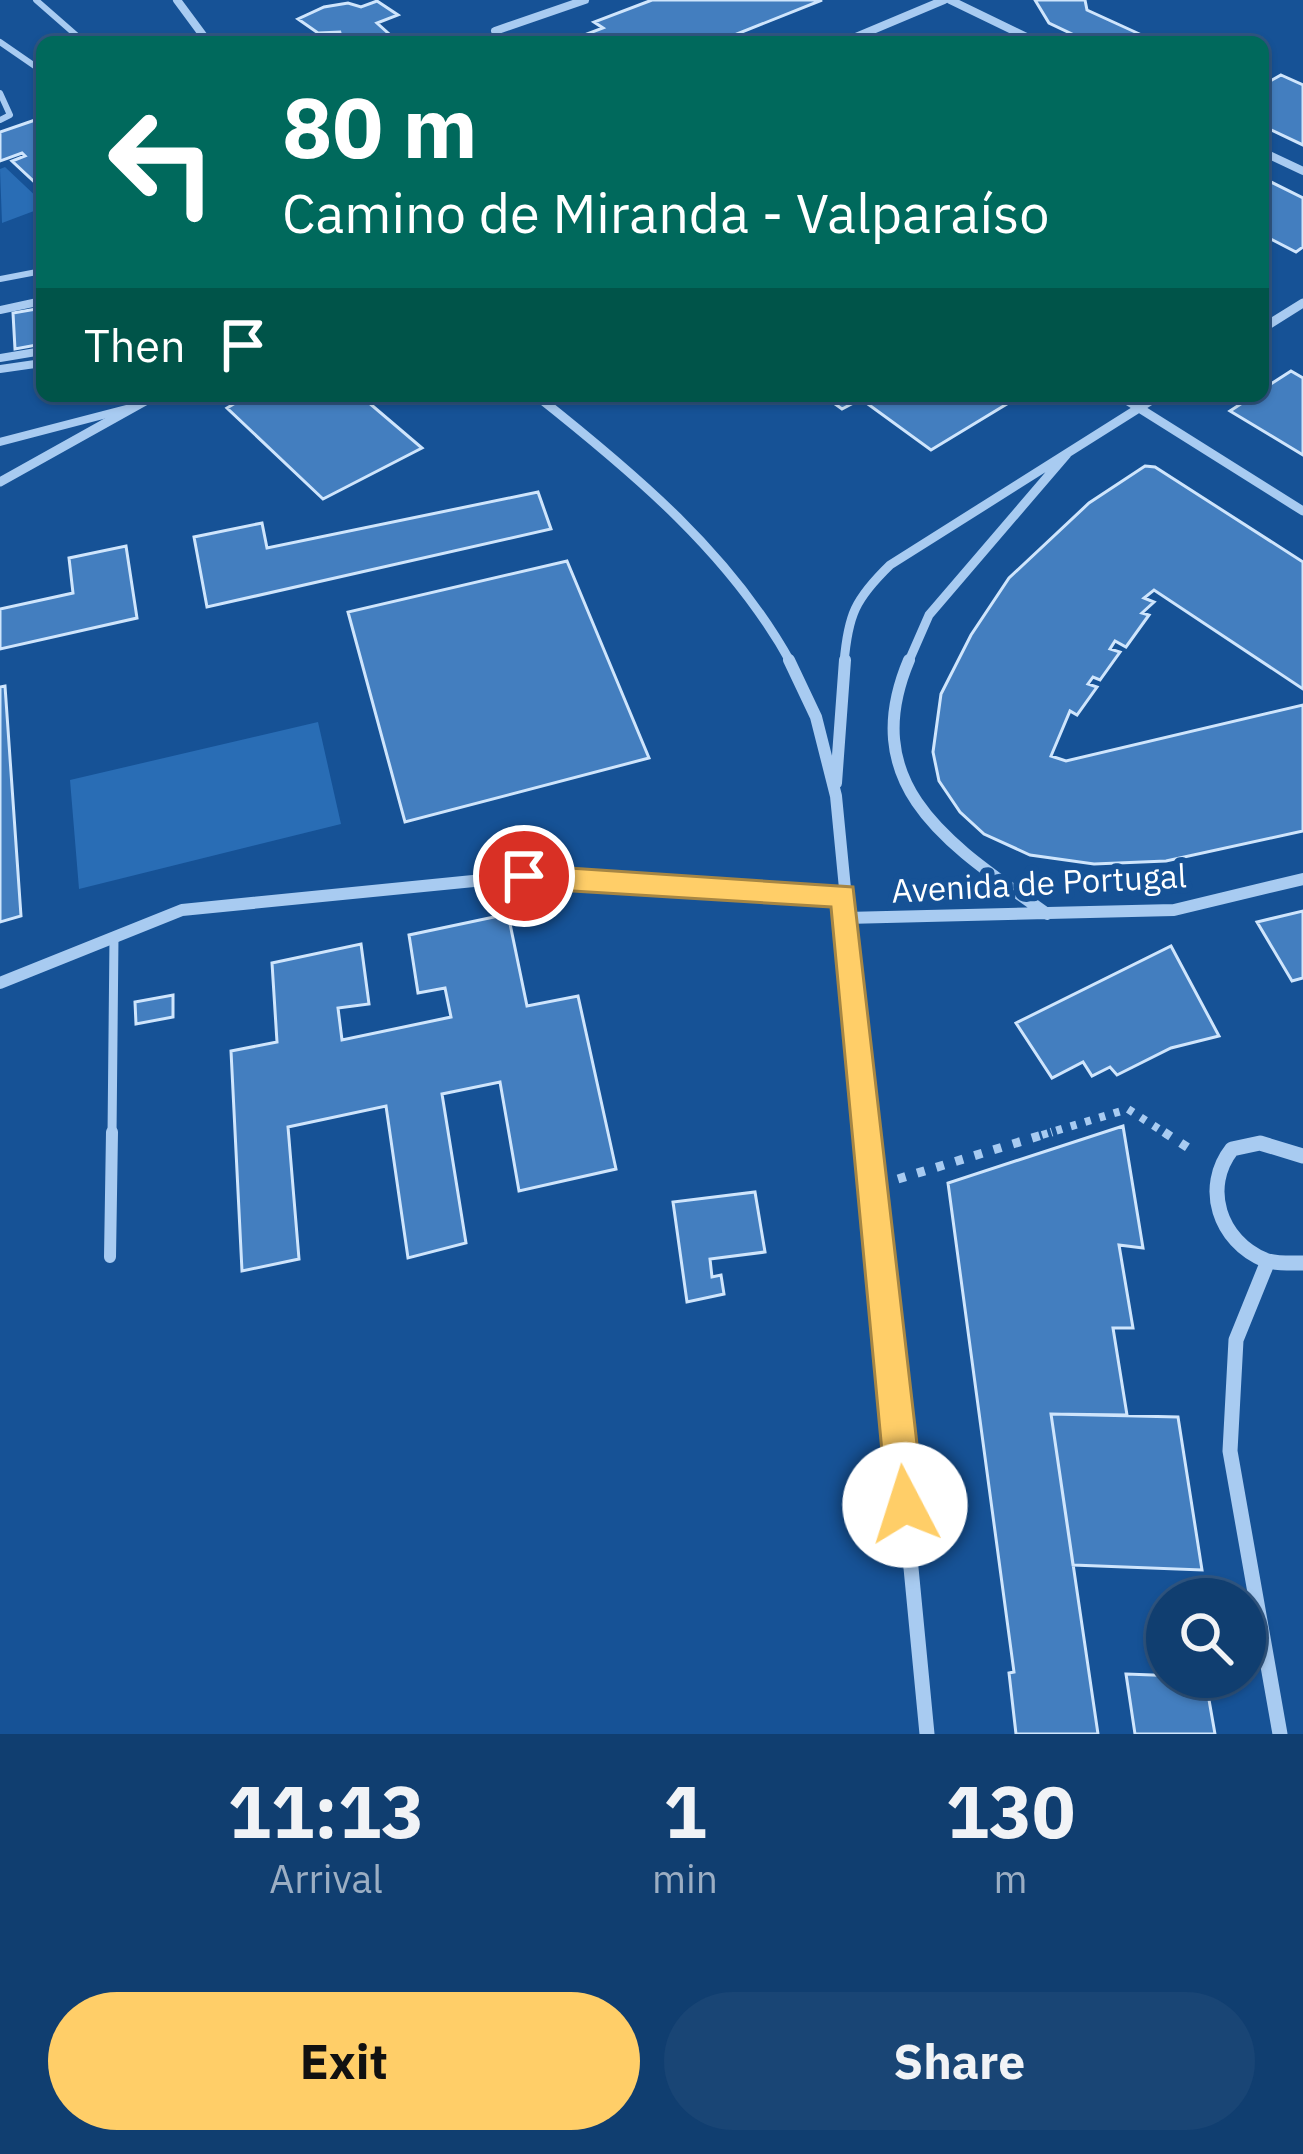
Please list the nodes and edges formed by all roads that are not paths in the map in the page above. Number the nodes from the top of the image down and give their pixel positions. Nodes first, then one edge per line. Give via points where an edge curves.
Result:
1 (36, 0) edge
2 (177, 0) edge
3 (585, 0) edge
4 (947, 0) edge
5 (1001, 25) junction
6 (496, 32) dead end
7 (77, 36) edge
8 (204, 36) edge
9 (859, 36) edge
10 (996, 36) edge
11 (1024, 36) edge
12 (0, 42) edge
13 (36, 66) edge
14 (0, 93) edge
15 (0, 119) edge
16 (1269, 155) edge
17 (1303, 171) edge
18 (36, 273) edge
19 (0, 279) edge
20 (36, 303) edge
21 (1303, 303) edge
22 (0, 310) edge
23 (1269, 324) edge
24 (36, 352) edge
25 (0, 358) edge
26 (36, 364) edge
27 (0, 369) edge
28 (143, 402) edge
29 (545, 402) edge
30 (1129, 402) edge
31 (1150, 402) edge
32 (135, 406) junction
33 (1140, 409) junction
34 (0, 442) edge
35 (1067, 454) junction
36 (0, 482) edge
37 (1303, 511) edge
38 (836, 796) junction
39 (1303, 879) edge
40 (844, 896) junction
41 (1047, 914) junction
42 (846, 918) junction
43 (114, 937) junction
44 (0, 983) edge
45 (1303, 1156) edge
46 (110, 1257) dead end
47 (1268, 1261) junction
48 (1303, 1263) edge
49 (927, 1734) edge
50 (1280, 1734) edge

1 - 7 lane
2 - 8 street
3 - 6 street
4 - 5 street
4 - 9 street
5 - 10 street
5 - 11 street
12 - 13 lane
14 - 15 lane via 10,115
16 - 17 street
18 - 19 lane
20 - 22 lane
21 - 23 street
24 - 25 lane
26 - 27 lane
28 - 32 street
29 - 38 street via 656,491 705,542 812,707
30 - 33 street
31 - 33 street
32 - 34 lane
32 - 36 street
33 - 35 street
33 - 37 street
35 - 38 street via 890,565 860,594 847,626
35 - 41 street via 929,615 895,694 898,757 912,796 944,840
38 - 40 street
39 - 41 street, Avenida de Portugal via 1174,910
40 - 42 street
40 - 43 street via 524,876 182,910
41 - 42 street, Avenida de Portugal
42 - 49 street
43 - 44 street
43 - 46 lane
45 - 47 street via 1274,1143 1245,1143 1223,1155 1212,1178 1223,1226
47 - 48 street
47 - 50 street via 1236,1340 1230,1451

